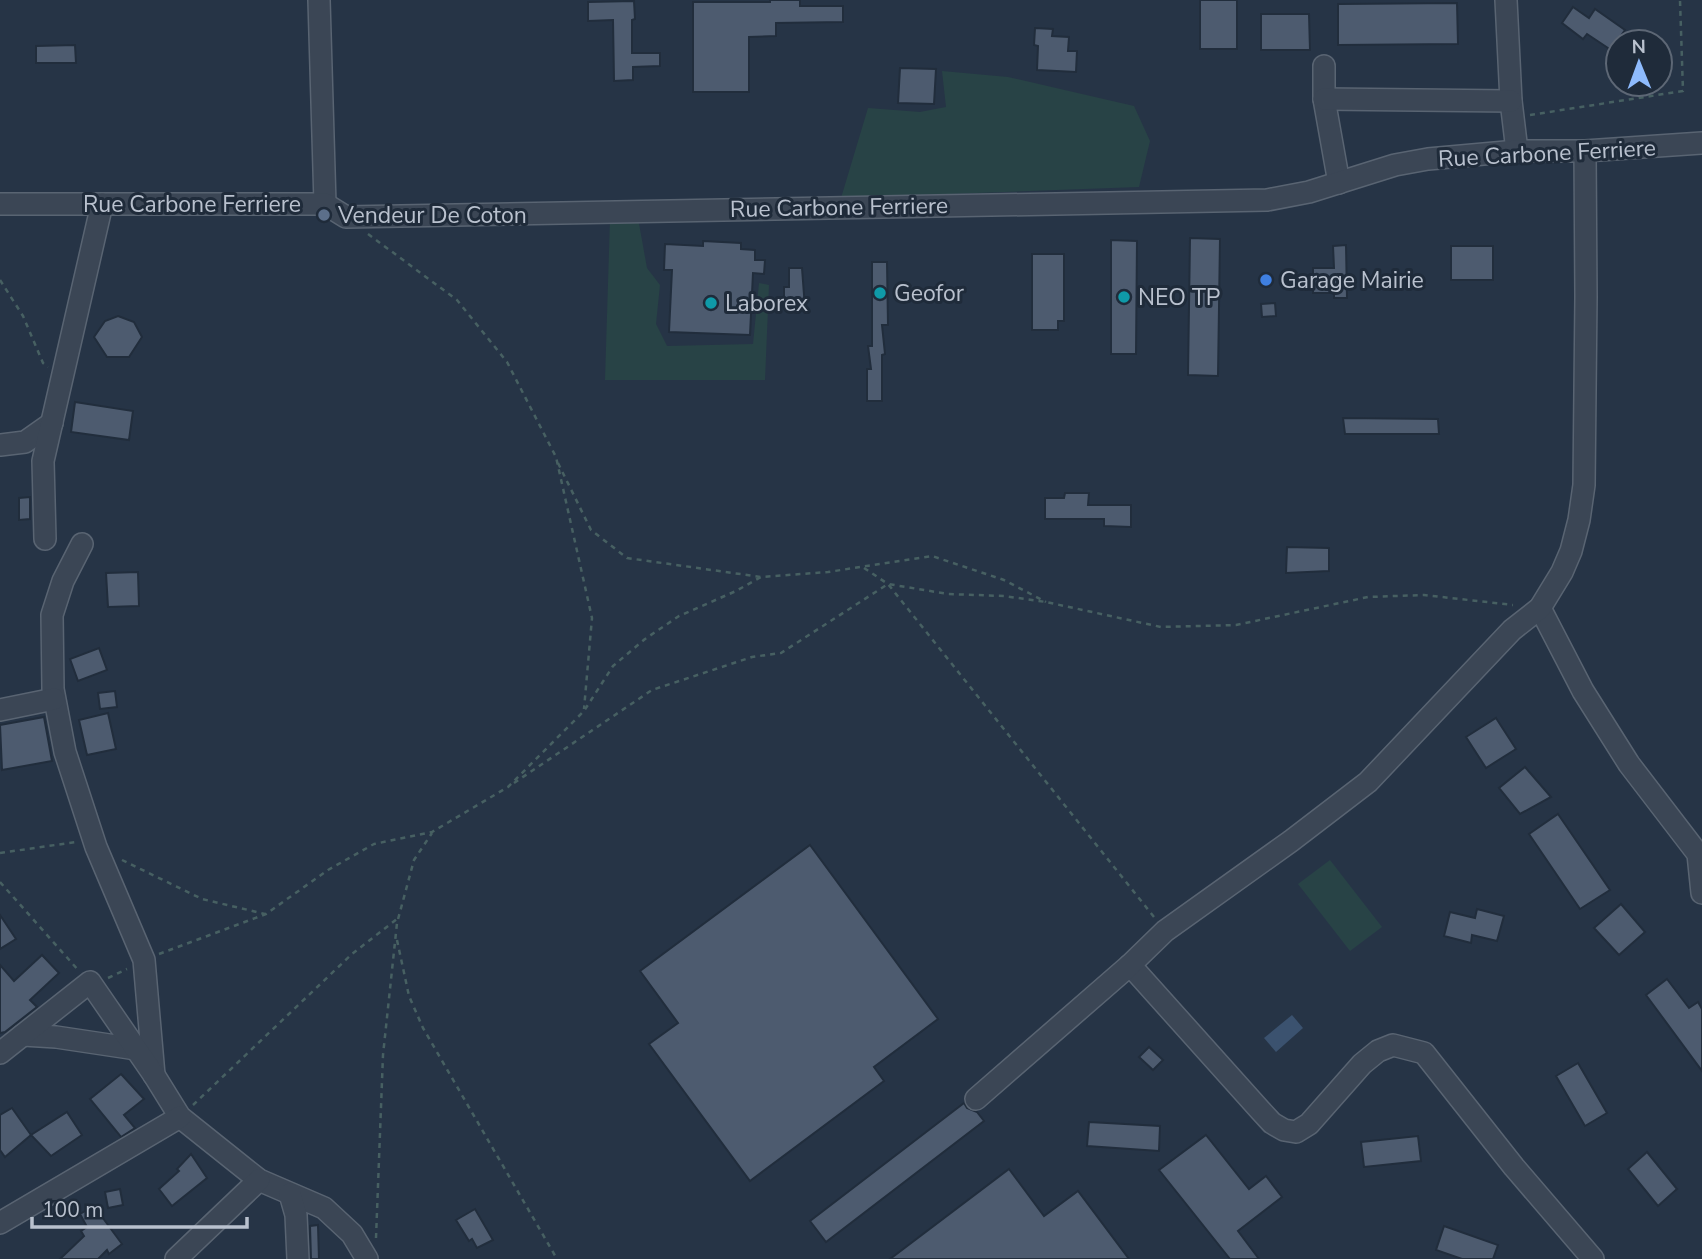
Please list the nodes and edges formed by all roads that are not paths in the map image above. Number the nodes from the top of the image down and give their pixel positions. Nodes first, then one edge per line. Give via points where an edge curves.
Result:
1 (319, 0) edge
2 (1506, 0) edge
3 (1324, 66) dead end
4 (1324, 99) junction
5 (1512, 109) junction
6 (1702, 143) edge
7 (1676, 147) junction
8 (1517, 150) junction
9 (1585, 151) junction
10 (1702, 153) edge
11 (1339, 183) junction
12 (0, 204) edge
13 (102, 204) junction
14 (325, 204) junction
15 (52, 423) junction
16 (0, 445) edge
17 (46, 539) dead end
18 (82, 544) dead end
19 (1540, 608) junction
20 (54, 699) junction
21 (0, 710) edge
22 (1702, 893) edge
23 (1130, 965) junction
24 (23, 1035) junction
25 (136, 1049) junction
26 (0, 1053) edge
27 (154, 1074) junction
28 (976, 1099) dead end
29 (180, 1117) junction
30 (259, 1180) junction
31 (290, 1194) junction
32 (0, 1223) edge
33 (372, 1252) edge
34 (176, 1259) edge
35 (298, 1259) edge
36 (1593, 1259) edge

1 - 14 street
2 - 5 street
3 - 4 street
4 - 5 street
4 - 11 street
5 - 8 street
6 - 7 street, Rue Carbone Ferriere
7 - 9 street, Rue Carbone Ferriere
7 - 10 street, Rue Carbone Ferriere
8 - 9 street, Rue Carbone Ferriere
8 - 11 street, Rue Carbone Ferriere via 1395,165
9 - 19 street via 1584,485 1571,551
11 - 14 street, Rue Carbone Ferriere via 1284,198 1222,202 346,217
12 - 13 street, Rue Carbone Ferriere
13 - 14 street, Rue Carbone Ferriere
13 - 15 street
15 - 16 street via 25,442
15 - 17 street via 43,461
18 - 20 street via 51,615
19 - 22 street via 1583,691 1623,754 1698,855
19 - 23 street via 1512,630 1367,782 1165,931
20 - 21 street
20 - 27 street via 65,752 96,847 144,960
23 - 28 street
23 - 36 street via 1272,1123 1284,1130 1296,1132 1309,1124 1378,1051 1394,1045 1424,1053
24 - 25 street
24 - 25 street via 90,982
24 - 26 street
25 - 27 street
27 - 29 street
29 - 30 street
29 - 32 street
30 - 31 street
30 - 34 street
31 - 33 street via 324,1209
31 - 35 street

